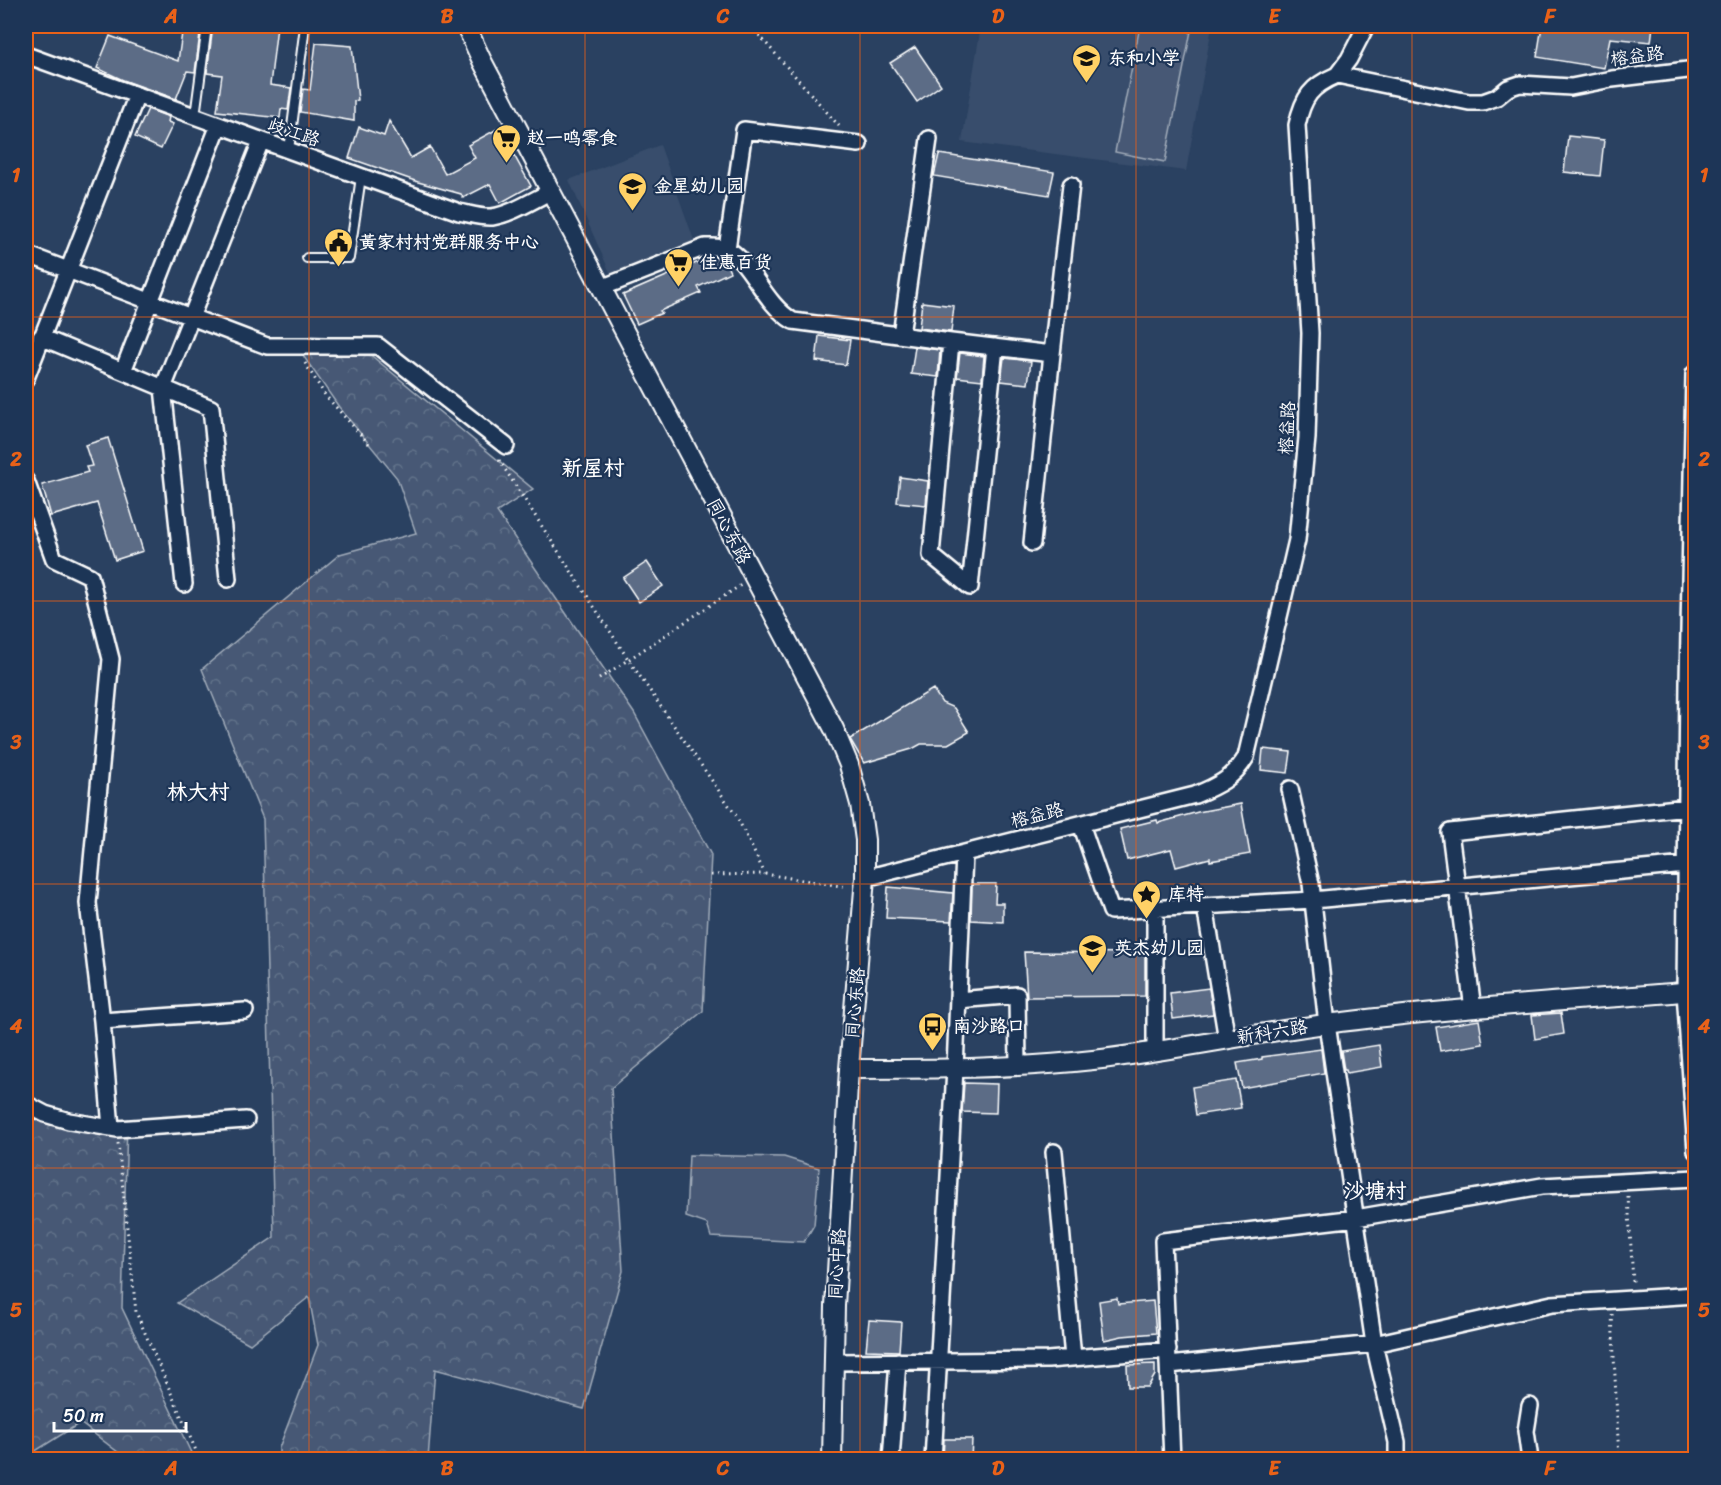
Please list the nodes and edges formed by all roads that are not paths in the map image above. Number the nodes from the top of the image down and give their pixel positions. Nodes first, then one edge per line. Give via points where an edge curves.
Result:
1 (207, 26) edge
2 (305, 26) edge
3 (466, 26) edge
4 (1366, 26) edge
5 (26, 55) edge
6 (1695, 69) edge
7 (1337, 75) junction
8 (137, 95) junction
9 (195, 116) junction
10 (219, 125) junction
11 (929, 139) dead end
12 (261, 141) junction
13 (856, 144) road end
14 (289, 150) junction
15 (361, 177) junction
16 (1071, 185) dead end
17 (550, 192) junction
18 (727, 249) junction
19 (26, 254) edge
20 (306, 258) dead end
21 (68, 270) junction
22 (601, 288) junction
23 (150, 301) junction
24 (191, 317) junction
25 (901, 335) junction
26 (41, 337) junction
27 (951, 342) junction
28 (995, 347) junction
29 (1052, 354) junction
30 (123, 371) junction
31 (26, 372) edge
32 (1694, 374) edge
33 (164, 388) junction
34 (506, 446) road end
35 (26, 481) edge
36 (1032, 543) dead end
37 (228, 579) dead end
38 (184, 584) dead end
39 (1693, 679) edge
40 (1290, 789) dead end
41 (1687, 807) junction
42 (1081, 824) junction
43 (964, 854) junction
44 (1686, 865) junction
45 (864, 884) junction
46 (1457, 886) junction
47 (1313, 900) junction
48 (1206, 906) junction
49 (1155, 909) junction
50 (1690, 992) edge
51 (958, 1000) junction
52 (1473, 1009) junction
53 (245, 1011) dead end
54 (102, 1021) junction
55 (1327, 1024) junction
56 (1227, 1040) junction
57 (1155, 1052) junction
58 (1018, 1065) junction
59 (849, 1069) junction
60 (955, 1069) junction
61 (26, 1104) edge
62 (246, 1120) dead end
63 (114, 1128) junction
64 (1054, 1152) dead end
65 (1695, 1152) edge
66 (1695, 1178) edge
67 (1356, 1218) junction
68 (1695, 1295) edge
69 (1374, 1344) junction
70 (1169, 1357) junction
71 (1073, 1358) junction
72 (898, 1361) junction
73 (940, 1361) junction
74 (834, 1362) junction
75 (1530, 1406) dead end
76 (832, 1460) edge
77 (891, 1460) edge
78 (933, 1460) edge
79 (1172, 1460) edge
80 (1397, 1460) edge
81 (1530, 1460) edge

1 - 9 lane
2 - 14 lane
3 - 17 street, 同心东路
4 - 7 street
5 - 8 street, 歧江路
6 - 7 street, 榕益路 via 1571,87 1520,84 1483,102
7 - 42 street, 榕益路 via 1309,93 1297,124 1310,333 1307,438 1297,540 1246,757 1239,769 1221,784 1195,795
8 - 9 street, 歧江路
8 - 21 street
9 - 10 street, 歧江路
10 - 12 street, 歧江路
10 - 23 street
11 - 25 street
12 - 14 street, 歧江路
12 - 24 street
13 - 18 street via 744,130
14 - 15 street, 歧江路
15 - 17 street, 歧江路 via 481,217 504,214
15 - 20 lane via 349,258
16 - 29 street
17 - 22 street, 同心东路
18 - 22 street via 705,247
18 - 25 street via 741,260 773,305 793,321
19 - 21 street
21 - 23 street
21 - 26 street
22 - 45 street, 同心东路 via 834,729 860,804 865,840
23 - 24 street
23 - 30 street
24 - 33 street
24 - 34 street via 267,346 378,346
25 - 27 street
26 - 30 street
26 - 31 street
27 - 28 street
27 - 28 street via 931,555 970,587
28 - 29 street
29 - 36 street
30 - 33 street
32 - 39 street
33 - 37 street via 211,408
33 - 38 street
35 - 54 street via 54,559 90,576 111,659 87,903
39 - 41 street
40 - 47 street
41 - 44 street
41 - 46 street via 1450,832
42 - 43 street, 榕益路
42 - 49 street via 1111,911
43 - 45 street, 榕益路
43 - 51 street
44 - 46 street
44 - 50 street
45 - 59 street, 同心东路
46 - 47 street
46 - 52 street
47 - 48 street
47 - 55 street
48 - 49 street
48 - 56 street
49 - 57 street
50 - 52 street, 新科六路
50 - 65 street
51 - 58 street via 1017,995
51 - 60 street
52 - 55 street, 新科六路
53 - 54 street
54 - 63 street
55 - 56 street, 新科六路
55 - 67 street
56 - 57 street, 新科六路
57 - 58 street, 新科六路
58 - 60 street, 新科六路
59 - 60 street, 新科六路
59 - 74 street, 同心中路
60 - 73 street
61 - 63 street via 45,1114
62 - 63 street
64 - 71 street
66 - 67 street via 1542,1186
67 - 69 street
67 - 70 street via 1163,1241
68 - 69 street via 1552,1304
69 - 70 street
69 - 80 street via 1397,1442
70 - 71 street
70 - 79 street
71 - 73 street
72 - 73 street
72 - 74 street
72 - 77 street
73 - 78 street
74 - 76 street, 同心中路
75 - 81 street via 1526,1431

